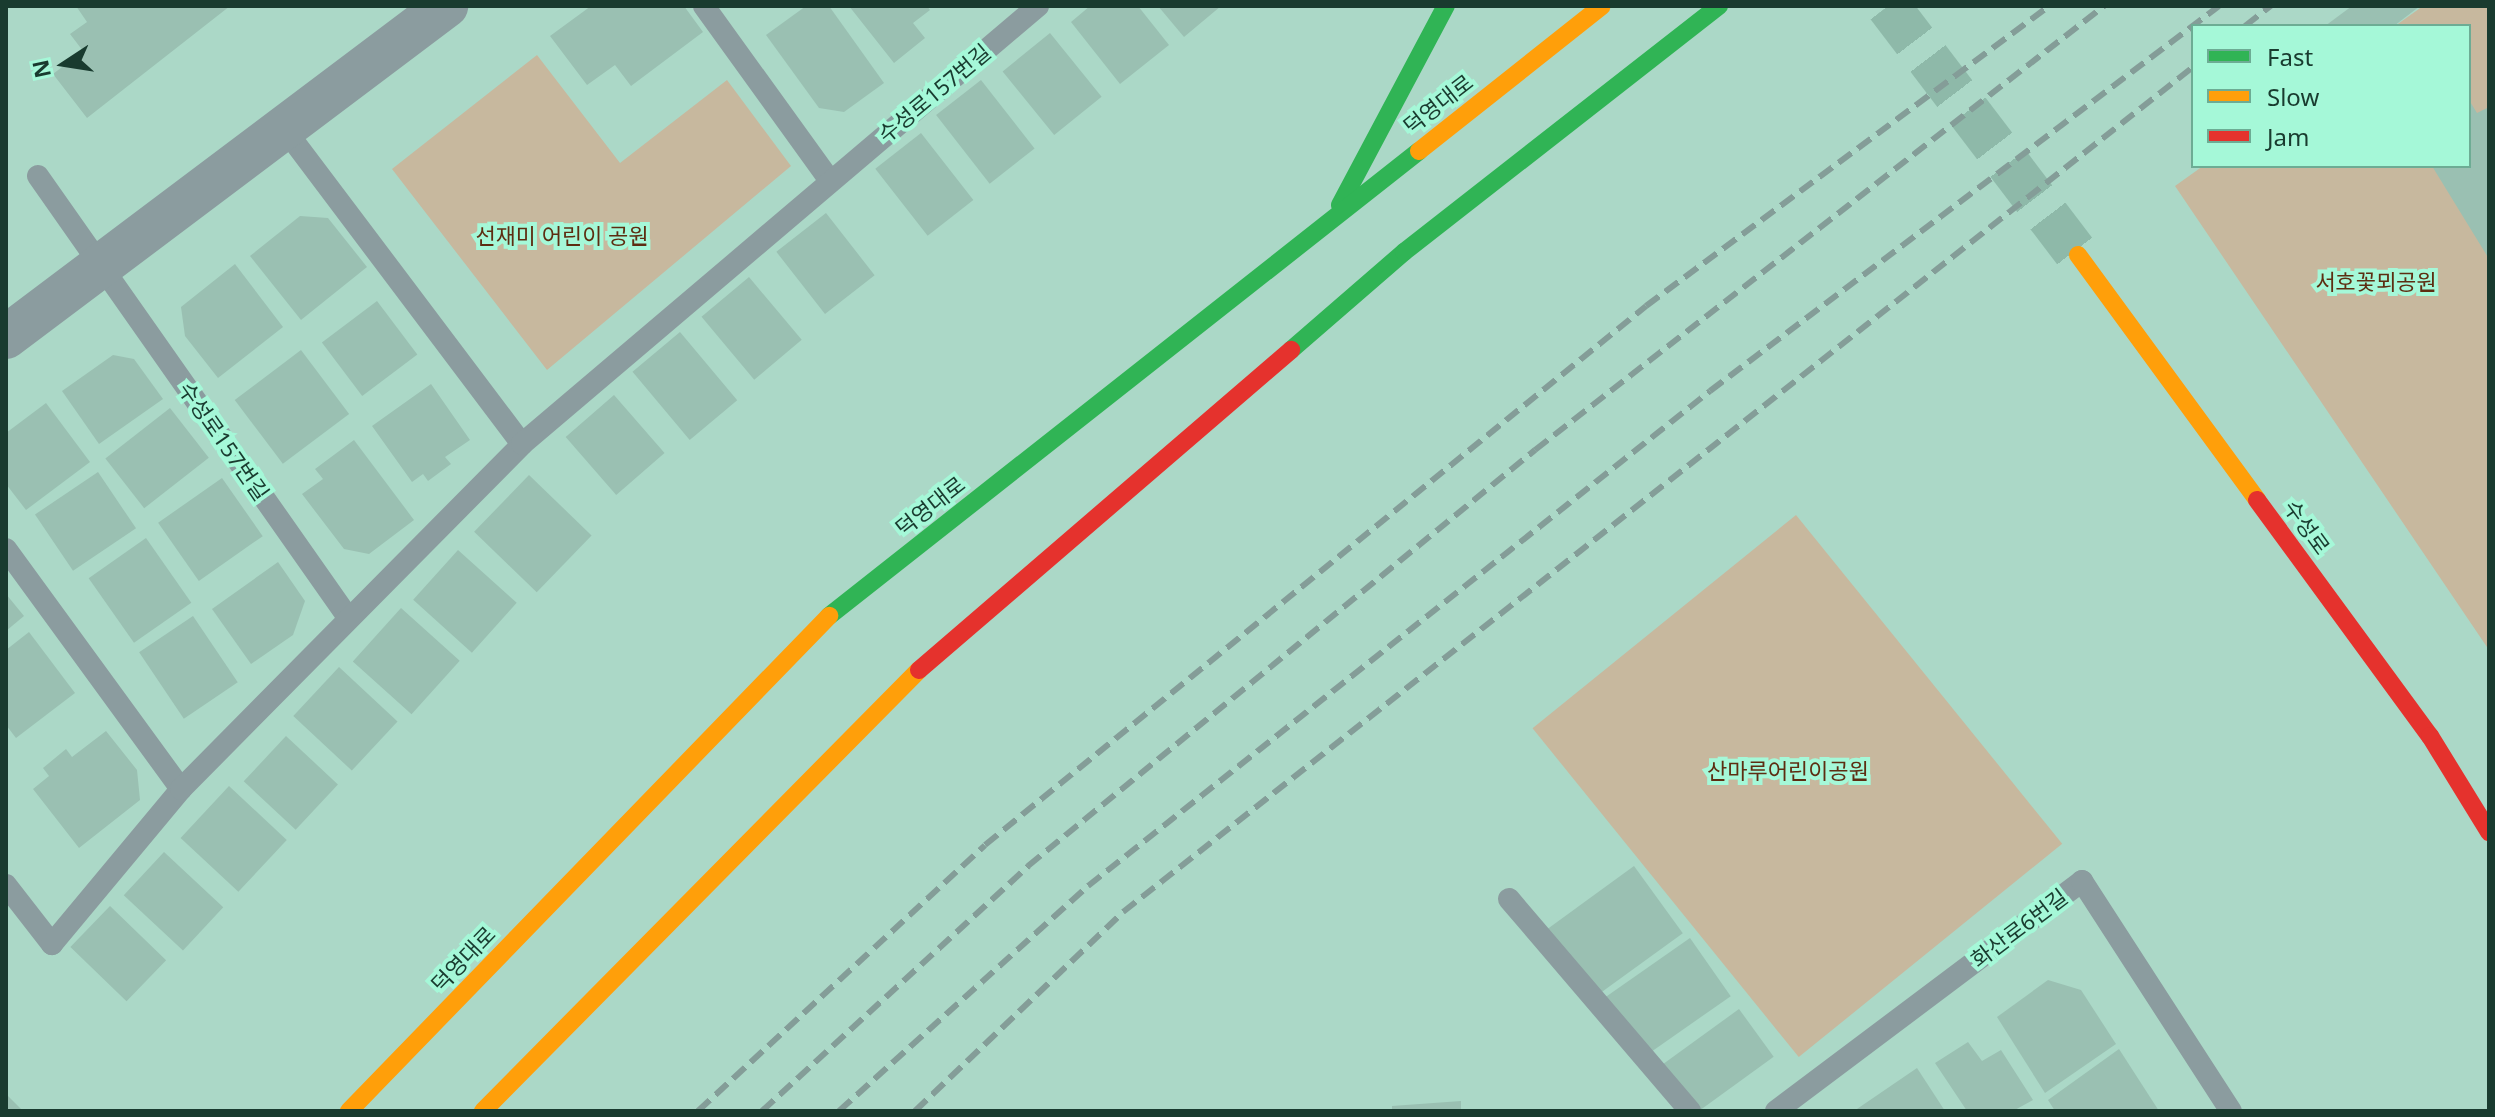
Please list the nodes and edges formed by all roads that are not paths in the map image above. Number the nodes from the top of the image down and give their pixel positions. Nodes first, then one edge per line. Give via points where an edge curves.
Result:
1 (446, 6) edge
2 (704, 6) edge
3 (1038, 6) edge
4 (1446, 6) edge
5 (1602, 6) edge
6 (1719, 6) edge
7 (283, 127) junction
8 (38, 176) dead end
9 (829, 179) junction
10 (1332, 219) junction
11 (2078, 255) tunnel mouth
12 (101, 266) junction
13 (6, 337) edge
14 (522, 444) junction
15 (6, 549) edge
16 (347, 616) junction
17 (181, 789) junction
18 (2489, 832) edge
19 (6, 885) edge
20 (1509, 899) dead end
21 (349, 1111) edge
22 (483, 1111) edge
23 (1690, 1111) edge
24 (1776, 1111) edge
25 (2230, 1111) edge

1 - 7 street
2 - 9 lane
3 - 9 lane, 수성로157번길
4 - 10 main road
5 - 10 main road, 덕영대로
6 - 22 main road via 1404,252 894,691
7 - 12 street
7 - 14 lane
8 - 12 lane, 수성로157번길
9 - 14 lane, 수성로157번길
10 - 21 main road, 덕영대로 via 829,616
11 - 18 main road, 수성로 via 2430,736
12 - 13 street
12 - 16 lane, 수성로157번길
14 - 16 lane, 수성로157번길
15 - 17 lane
16 - 17 lane, 수성로157번길
17 - 19 lane, 수성로157번길 via 52,944
20 - 23 lane
24 - 25 lane, 화산로6번길 via 2082,881

